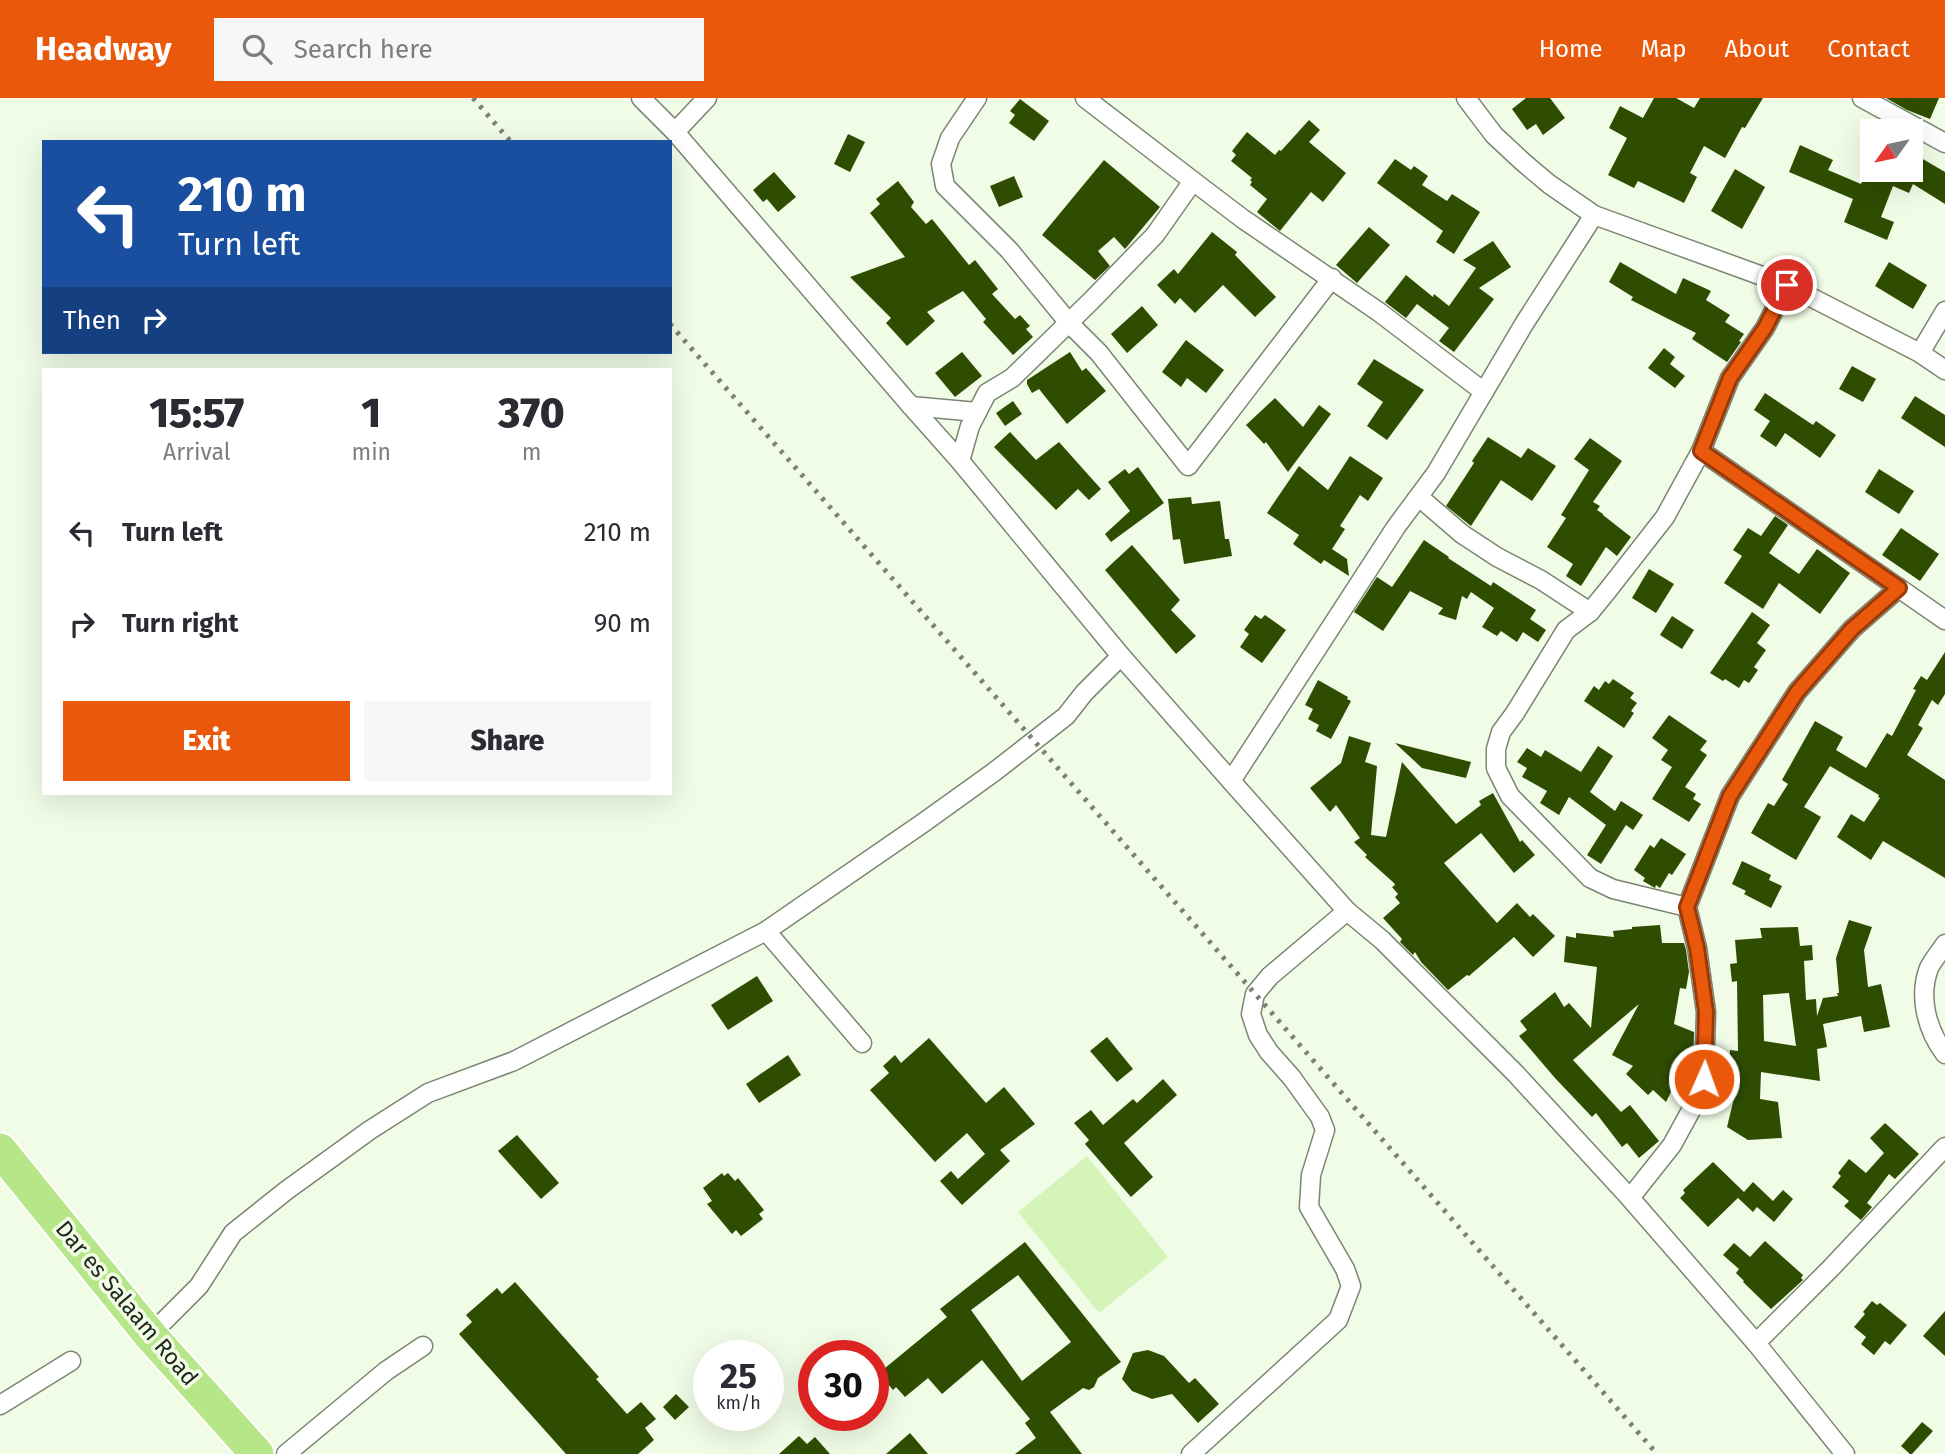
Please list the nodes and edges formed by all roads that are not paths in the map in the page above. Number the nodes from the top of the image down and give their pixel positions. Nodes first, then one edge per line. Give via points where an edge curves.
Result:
1 (641, 98) edge
2 (707, 98) edge
3 (977, 98) edge
4 (1466, 98) edge
5 (1862, 98) edge
6 (1089, 99) edge
7 (675, 132) junction
8 (1945, 143) edge
9 (1193, 181) junction
10 (1594, 215) junction
11 (1332, 278) junction
12 (1787, 285) junction
13 (1945, 311) edge
14 (1069, 323) junction
15 (1920, 353) junction
16 (1945, 370) edge
17 (1484, 392) junction
18 (911, 406) junction
19 (978, 412) junction
20 (1701, 451) junction
21 (960, 461) junction
22 (1419, 497) junction
23 (1899, 588) junction
24 (1590, 612) junction
25 (1945, 620) edge
26 (1121, 656) junction
27 (1231, 780) junction
28 (1687, 907) junction
29 (1347, 911) junction
30 (766, 931) junction
31 (1945, 944) edge
32 (862, 1043) dead end
33 (1945, 1054) edge
34 (1945, 1147) edge
35 (0, 1150) edge
36 (1630, 1198) junction
37 (150, 1335) junction
38 (1756, 1343) junction
39 (423, 1346) dead end
40 (71, 1361) dead end
41 (0, 1405) edge
42 (257, 1454) edge
43 (285, 1454) edge
44 (1191, 1454) edge
45 (1844, 1454) edge

1 - 7 street
2 - 7 street
3 - 14 street via 950,138 941,164 944,186 1009,250
4 - 10 street via 1494,135 1549,184
5 - 8 street
6 - 9 street
7 - 18 street
9 - 11 street
9 - 14 street via 1155,235
10 - 12 street
10 - 17 street
11 - 14 street via 1188,467 1099,353
11 - 17 street
12 - 15 street
12 - 20 street via 1765,328 1730,378
13 - 15 street
14 - 19 street via 1012,378 988,393
15 - 16 street
17 - 22 street
18 - 19 street
18 - 21 street
19 - 21 street
20 - 23 street
20 - 24 street via 1665,517
21 - 26 street
22 - 24 street via 1462,534
22 - 27 street
23 - 25 street
23 - 28 street via 1831,651 1769,734 1730,796
24 - 28 street via 1566,630 1501,732 1496,768 1510,796 1590,878
26 - 27 street
26 - 30 street via 1066,716 994,772
27 - 29 street
28 - 36 street via 1706,1012 1704,1079 1672,1145
29 - 36 street via 1516,1074
29 - 44 street via 1270,976 1255,994 1251,1014 1258,1035 1325,1130 1311,1175 1309,1207 1352,1286 1338,1320
30 - 32 street
30 - 37 street via 514,1061 428,1093 370,1129 233,1233 199,1286
31 - 33 street via 1930,966 1923,992 1928,1021
34 - 38 street
35 - 37 highway, Dar es Salaam Road
36 - 38 street
37 - 42 highway, Dar es Salaam Road
38 - 45 street
39 - 43 street
40 - 41 street

